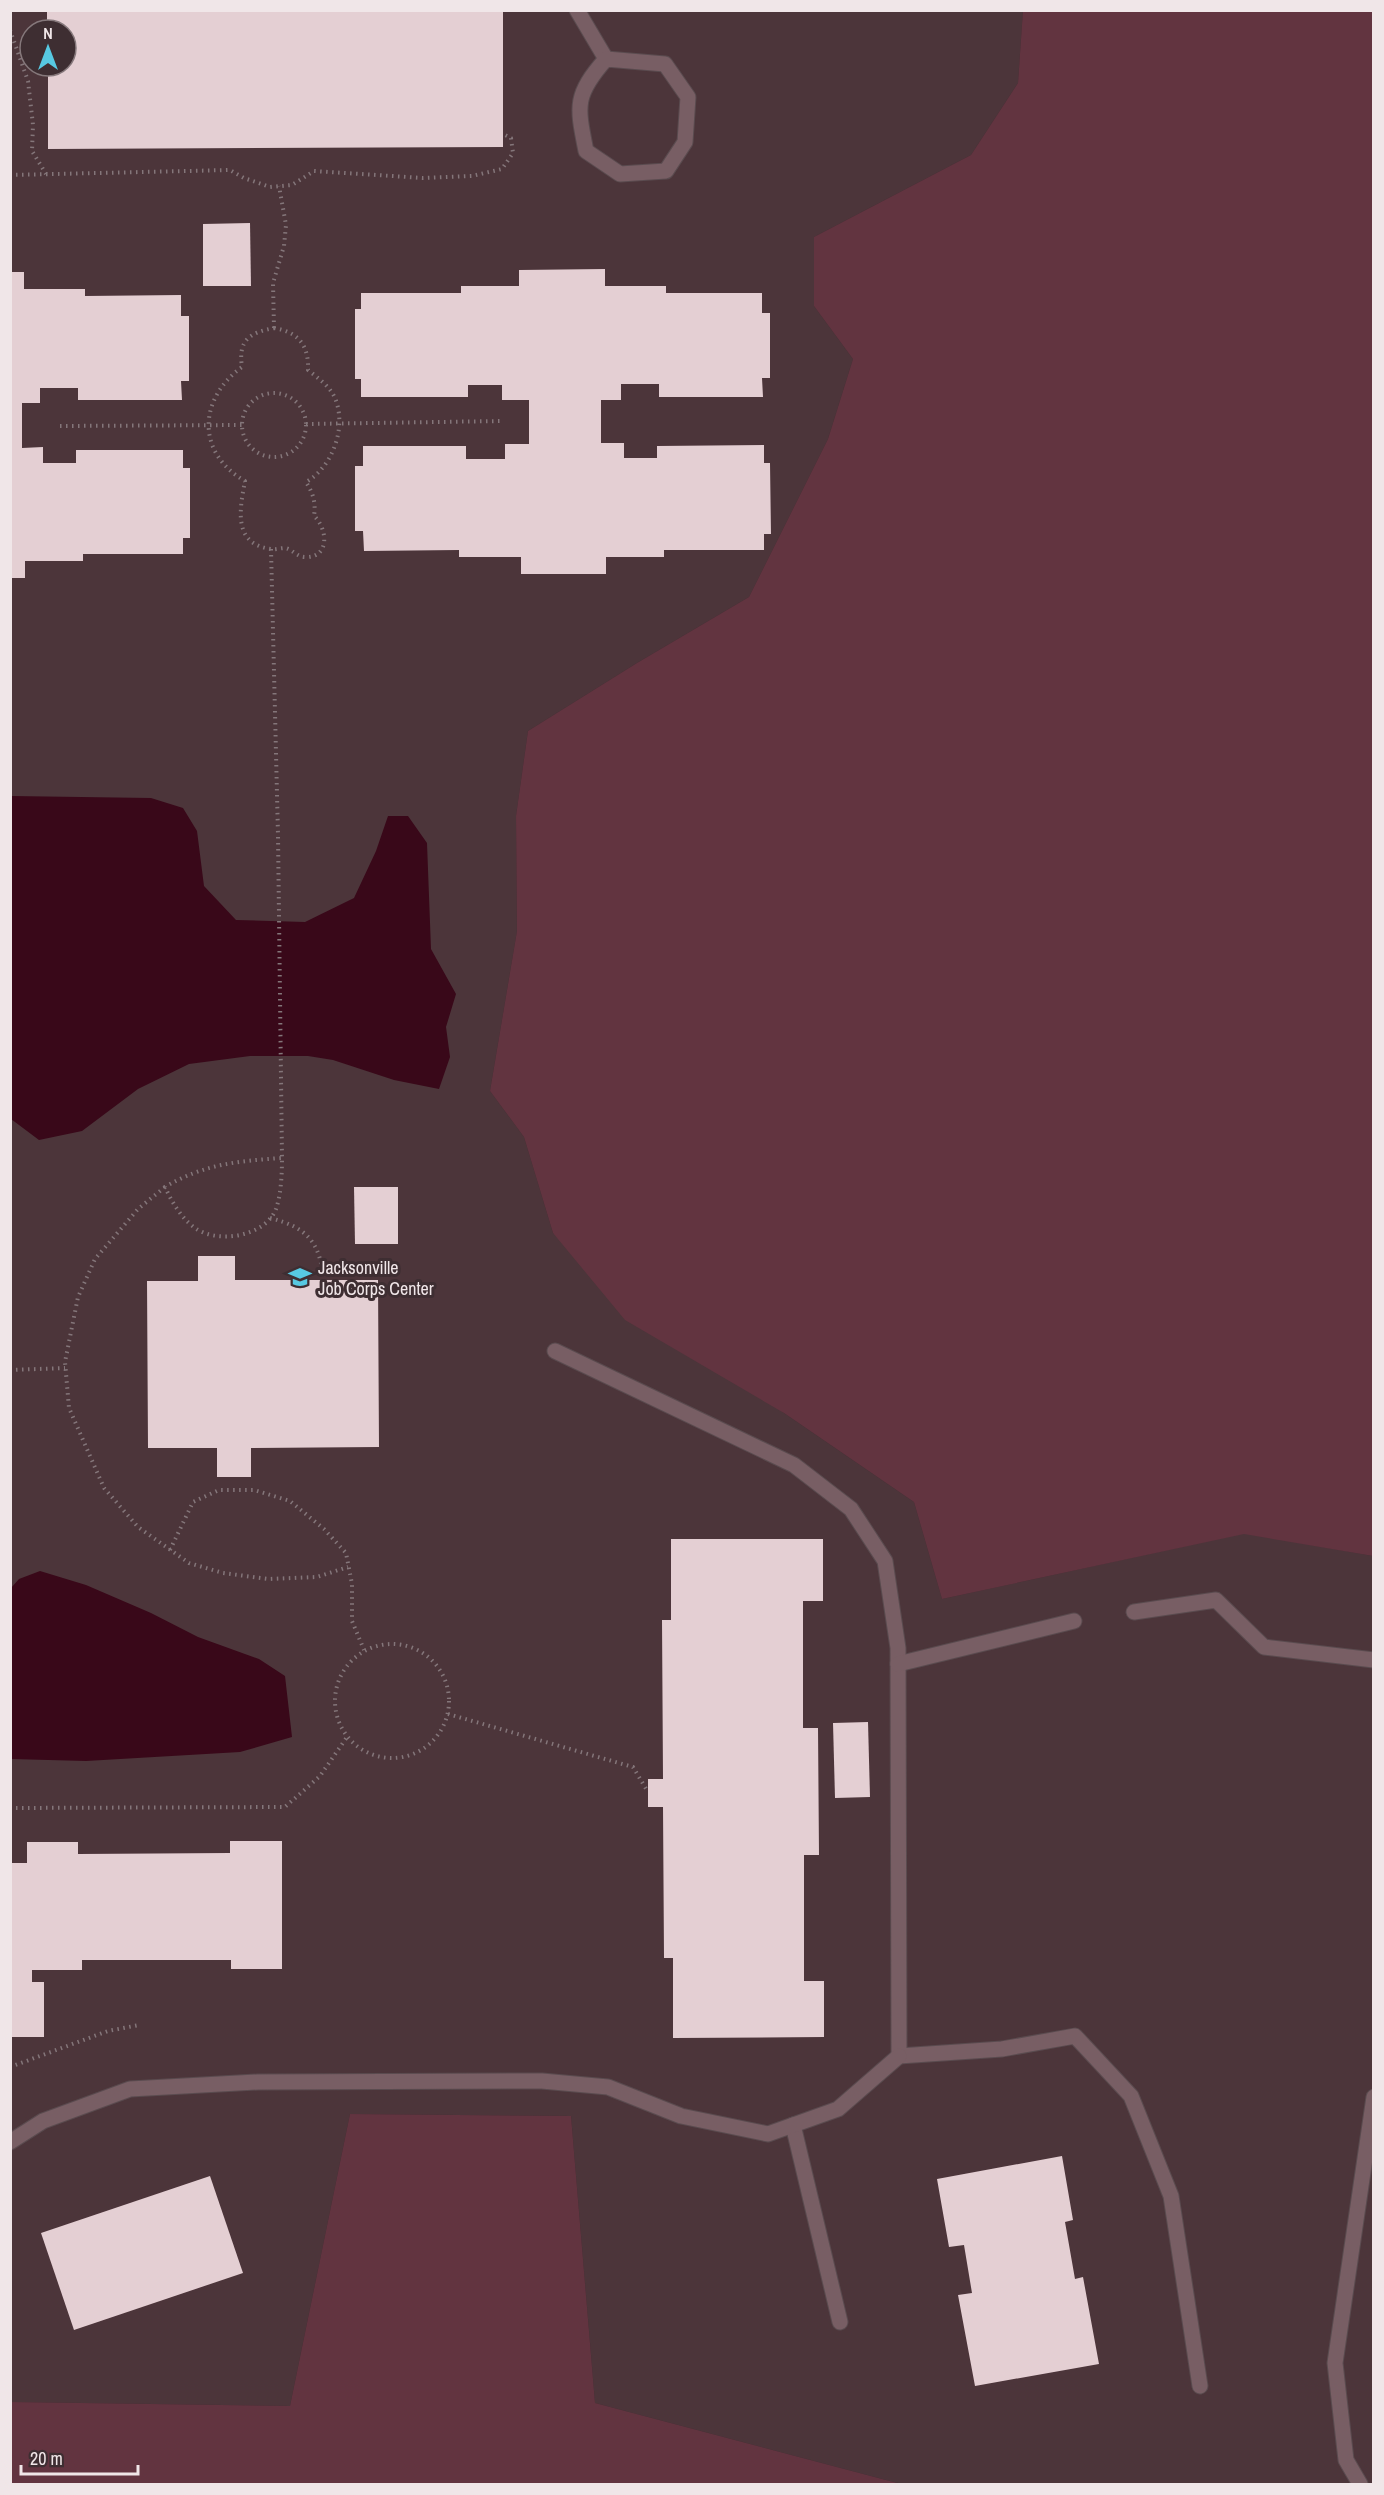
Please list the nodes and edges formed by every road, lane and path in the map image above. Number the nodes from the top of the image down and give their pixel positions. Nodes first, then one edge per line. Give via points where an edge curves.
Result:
1 (577, 10) edge
2 (10, 30) edge
3 (606, 59) junction
4 (503, 134) dead end
5 (46, 175) junction
6 (10, 176) edge
7 (279, 186) junction
8 (274, 328) junction
9 (503, 421) dead end
10 (339, 423) junction
11 (208, 424) junction
12 (243, 424) junction
13 (306, 424) junction
14 (60, 426) dead end
15 (271, 549) junction
16 (282, 1158) junction
17 (165, 1187) junction
18 (270, 1218) junction
19 (323, 1280) dead end
20 (555, 1352) dead end
21 (65, 1368) junction
22 (10, 1370) edge
23 (170, 1550) junction
24 (348, 1567) junction
25 (1134, 1612) dead end
26 (1074, 1621) dead end
27 (364, 1650) junction
28 (1374, 1660) edge
29 (897, 1664) junction
30 (448, 1714) junction
31 (347, 1737) junction
32 (648, 1792) dead end
33 (10, 1808) edge
34 (139, 2025) dead end
35 (899, 2056) junction
36 (10, 2067) edge
37 (1374, 2097) edge
38 (793, 2125) junction
39 (10, 2142) edge
40 (840, 2322) dead end
41 (1200, 2386) dead end
42 (1360, 2484) edge

1 - 3 lane
2 - 5 path via 28,81 32,152
3 - 3 lane via 665,64 688,97 685,142 666,171 620,174 586,151 578,111 588,79
4 - 7 path via 511,138 513,153 502,169 482,174 423,178 314,171 292,185
5 - 6 path
5 - 7 path via 230,170 270,187
7 - 8 path via 286,225 273,283
8 - 10 path via 296,334 303,342 308,370 336,399
8 - 11 path via 253,333 246,339 240,352 242,367 216,394
9 - 10 path
10 - 13 path
10 - 15 path via 333,450 323,467 306,482 312,492 314,516 325,531 322,548 308,558 286,548
11 - 12 path
11 - 14 path
11 - 15 path via 210,437 225,465 245,481 239,508 245,535 253,543
12 - 13 path via 252,401 272,393 292,397 305,414
12 - 13 path via 253,449 273,457 284,456 301,443
15 - 16 path
16 - 17 path via 224,1163
16 - 18 path via 276,1209
17 - 18 path via 177,1209 196,1229 215,1235 243,1237
17 - 21 path via 138,1209 95,1259 78,1297
18 - 19 path via 301,1229 313,1241 322,1259
20 - 29 lane via 794,1465 851,1509 885,1561
21 - 22 path
21 - 23 path via 69,1408 104,1488 138,1527
23 - 24 path via 189,1563 223,1573 268,1579 317,1577
23 - 24 path via 193,1502 219,1490 254,1490 290,1501 346,1553
24 - 27 path via 352,1621
25 - 28 lane via 1216,1600 1264,1647
26 - 29 lane
27 - 30 path via 381,1644 400,1644 434,1661 445,1677
27 - 31 path via 348,1662 338,1678 334,1696 336,1715
29 - 35 lane
30 - 31 path via 440,1732 411,1755 373,1755
30 - 32 path via 633,1767
31 - 33 path via 320,1776 285,1807
34 - 36 path via 108,2031
35 - 38 lane via 838,2109
35 - 41 lane via 1002,2049 1075,2036 1131,2096 1171,2196
37 - 42 lane via 1335,2363 1346,2460
38 - 39 lane via 768,2134 681,2116 608,2087 542,2081 258,2082 130,2089 43,2121
38 - 40 lane

